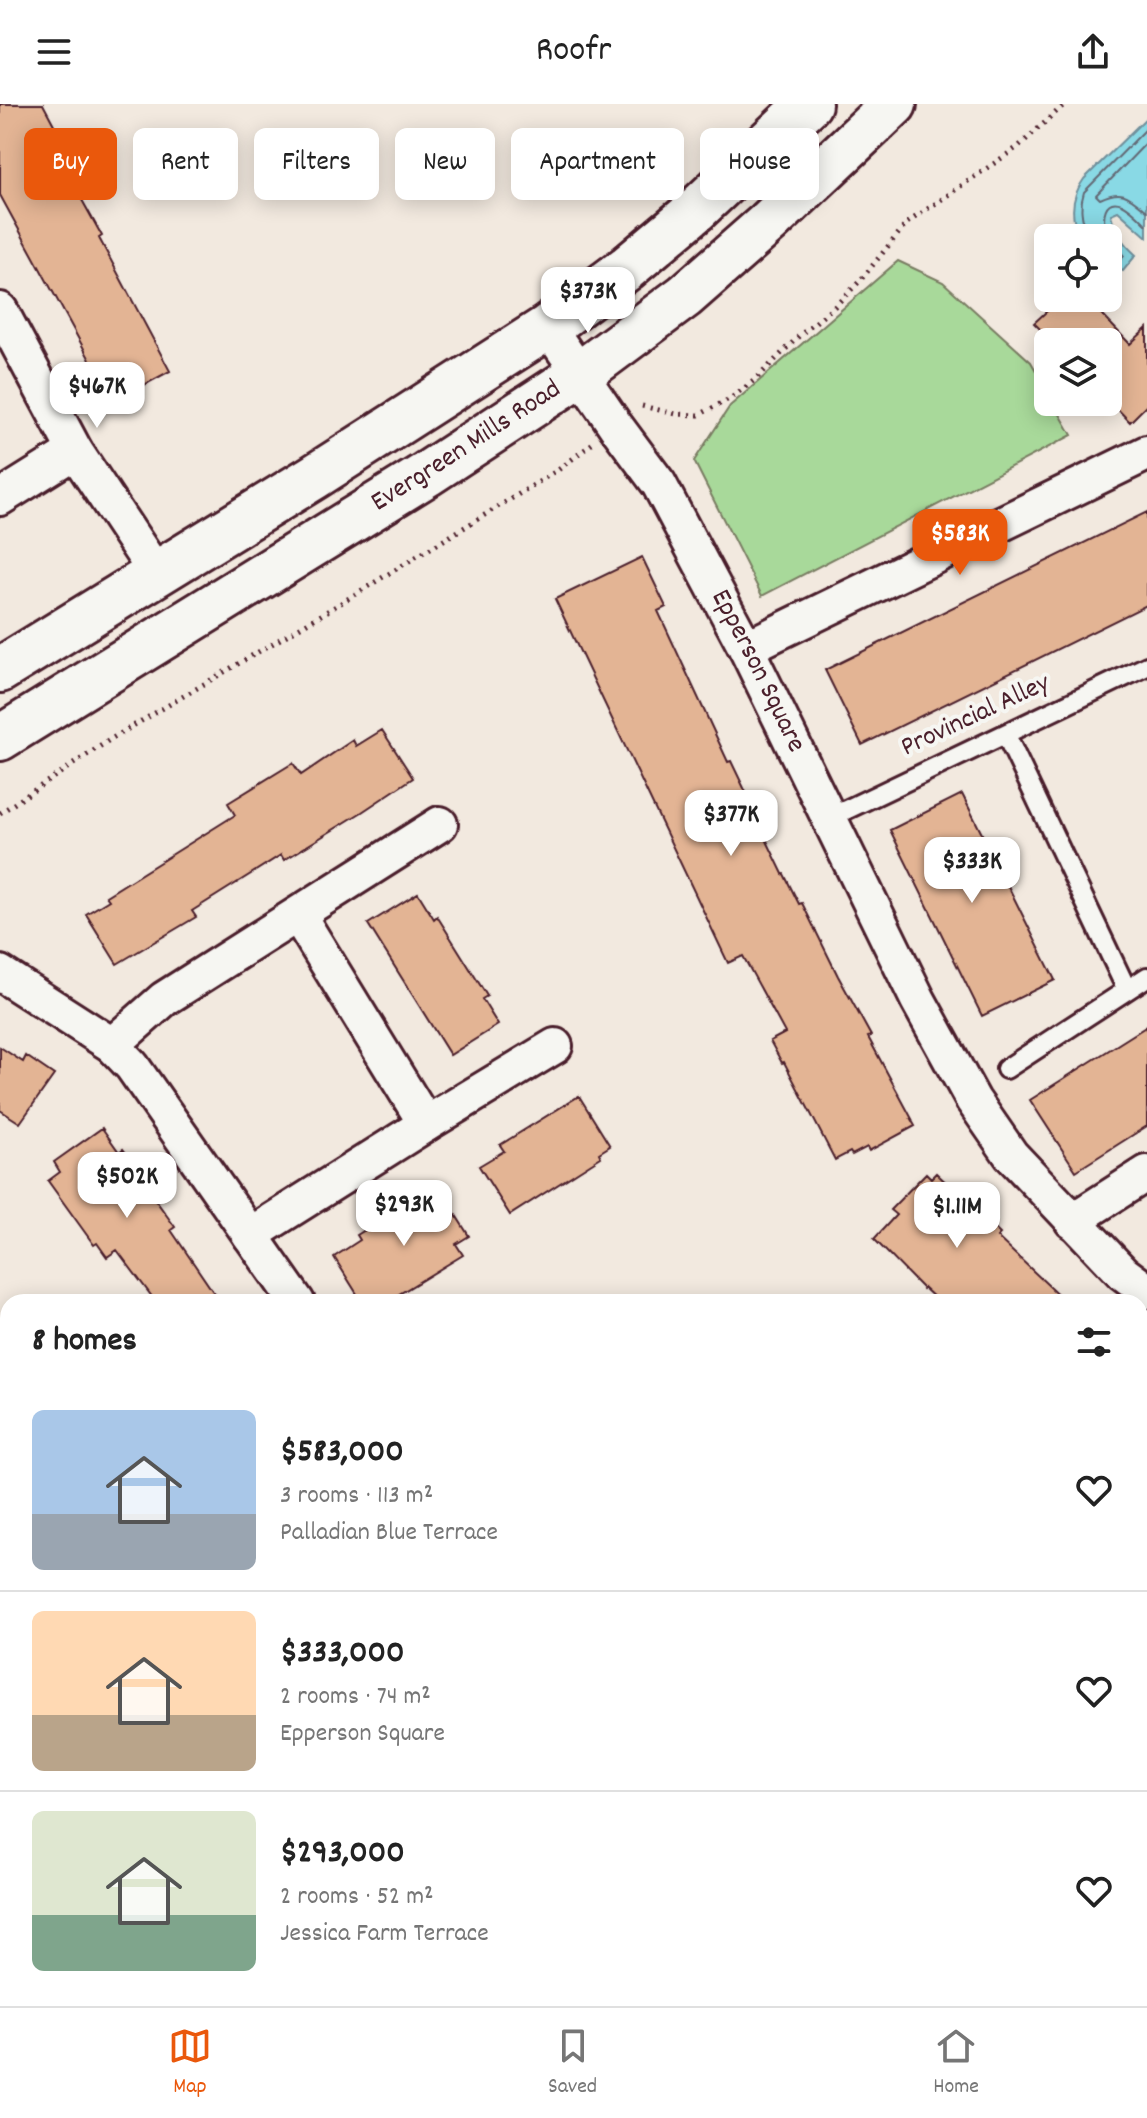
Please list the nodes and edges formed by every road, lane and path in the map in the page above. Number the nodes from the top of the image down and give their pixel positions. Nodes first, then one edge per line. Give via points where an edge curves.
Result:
1 (809, 104) edge
2 (894, 104) edge
3 (1065, 104) edge
4 (0, 310) edge
5 (548, 327) junction
6 (580, 374) junction
7 (615, 425) junction
8 (75, 451) junction
9 (1147, 453) edge
10 (0, 498) edge
11 (156, 573) junction
12 (746, 648) junction
13 (1147, 666) edge
14 (0, 670) edge
15 (1006, 735) junction
16 (0, 738) edge
17 (0, 813) edge
18 (829, 818) junction
19 (440, 824) dead end
20 (298, 915) junction
21 (0, 973) edge
22 (1147, 977) edge
23 (1127, 990) junction
24 (112, 1045) junction
25 (555, 1046) dead end
26 (1006, 1069) dead end
27 (426, 1124) junction
28 (1147, 1173) edge
29 (1072, 1221) junction
30 (250, 1235) junction
31 (1147, 1291) edge
32 (291, 1294) edge

1 - 5 main road, Evergreen Mills Road via 696,210
2 - 6 main road, Evergreen Mills Road via 685,296
3 - 7 path via 1018,147 907,223 835,306 731,398 699,415 641,406
4 - 8 street
5 - 6 street, Epperson Square
5 - 11 main road, Evergreen Mills Road
6 - 7 street, Epperson Square
6 - 16 main road, Evergreen Mills Road
7 - 12 street, Epperson Square via 659,484
7 - 17 path via 558,470 111,739
8 - 10 street
8 - 11 street
9 - 12 street
11 - 14 main road, Evergreen Mills Road
12 - 18 street, Epperson Square
13 - 15 lane, Provincial Alley
15 - 18 lane, Provincial Alley
15 - 23 lane
18 - 29 street, Epperson Square via 973,1100 1011,1155
19 - 20 street
20 - 24 street via 164,999
20 - 27 street
21 - 24 street
22 - 23 lane
23 - 26 lane
24 - 30 street via 152,1092
25 - 27 street
27 - 30 street
28 - 29 street
29 - 31 street, Epperson Square
30 - 32 street

